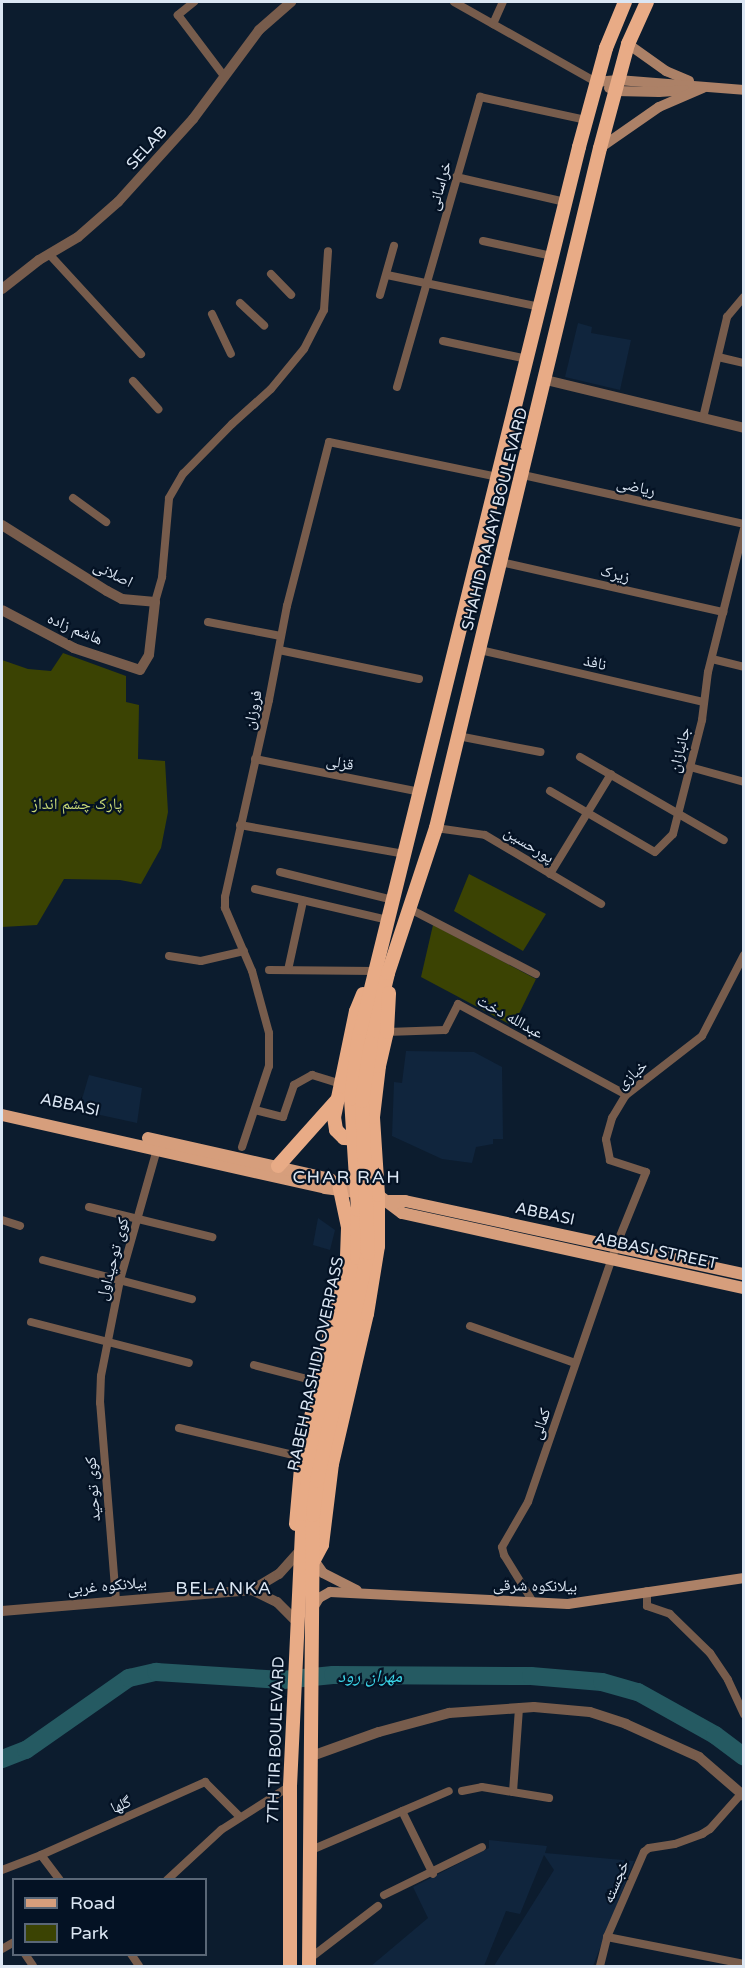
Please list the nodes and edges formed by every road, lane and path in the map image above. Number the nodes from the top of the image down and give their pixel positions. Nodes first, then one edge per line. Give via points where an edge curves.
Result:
1 (194, 2) edge
2 (291, 2) edge
3 (453, 2) edge
4 (503, 2) edge
5 (625, 2) edge
6 (647, 2) edge
7 (493, 24) junction
8 (628, 44) junction
9 (224, 76) junction
10 (596, 82) junction
11 (617, 85) junction
12 (706, 86) junction
13 (744, 90) edge
14 (586, 120) junction
15 (600, 148) junction
16 (456, 177) junction
17 (565, 202) junction
18 (483, 241) dead end
19 (394, 246) dead end
20 (328, 251) dead end
21 (49, 254) junction
22 (552, 256) junction
23 (271, 274) dead end
24 (387, 275) junction
25 (426, 283) junction
26 (2, 289) edge
27 (291, 295) dead end
28 (380, 295) dead end
29 (744, 297) edge
30 (240, 303) dead end
31 (540, 307) junction
32 (212, 314) dead end
33 (264, 325) dead end
34 (443, 341) dead end
35 (141, 354) dead end
36 (231, 354) dead end
37 (718, 357) junction
38 (527, 359) junction
39 (744, 363) edge
40 (546, 380) junction
41 (134, 381) dead end
42 (397, 387) dead end
43 (158, 409) dead end
44 (703, 418) junction
45 (744, 428) edge
46 (523, 475) junction
47 (498, 477) junction
48 (73, 498) dead end
49 (106, 522) dead end
50 (744, 524) edge
51 (2, 525) edge
52 (744, 529) edge
53 (501, 562) junction
54 (155, 602) junction
55 (2, 610) edge
56 (723, 612) junction
57 (208, 622) dead end
58 (281, 636) junction
59 (279, 650) junction
60 (480, 650) junction
61 (712, 659) junction
62 (744, 667) edge
63 (418, 679) dead end
64 (704, 702) junction
65 (458, 736) junction
66 (540, 752) dead end
67 (580, 757) dead end
68 (255, 759) junction
69 (690, 767) junction
70 (611, 774) junction
71 (744, 782) edge
72 (550, 791) dead end
73 (420, 792) junction
74 (588, 813) junction
75 (680, 813) junction
76 (240, 825) junction
77 (436, 828) junction
78 (724, 840) dead end
79 (405, 854) junction
80 (280, 872) dead end
81 (550, 874) junction
82 (255, 889) dead end
83 (393, 900) junction
84 (303, 901) junction
85 (601, 904) dead end
86 (408, 908) junction
87 (388, 920) junction
88 (244, 951) junction
89 (744, 955) edge
90 (169, 957) dead end
91 (269, 970) dead end
92 (288, 970) junction
93 (381, 972) junction
94 (536, 974) dead end
95 (387, 1032) junction
96 (364, 1042) joint
97 (341, 1091) junction
98 (626, 1095) junction
99 (2, 1108) edge
100 (255, 1110) junction
101 (2, 1115) edge
102 (374, 1134) junction
103 (242, 1147) dead end
104 (157, 1149) junction
105 (278, 1166) junction
106 (339, 1188) junction
107 (384, 1198) junction
108 (89, 1207) dead end
109 (137, 1220) junction
110 (2, 1221) edge
111 (20, 1226) dead end
112 (212, 1237) dead end
113 (614, 1252) junction
114 (43, 1260) dead end
115 (744, 1274) edge
116 (120, 1280) junction
117 (744, 1287) edge
118 (192, 1299) dead end
119 (31, 1322) dead end
120 (470, 1326) dead end
121 (107, 1341) junction
122 (327, 1350) junction
123 (357, 1357) junction
124 (189, 1363) dead end
125 (575, 1363) junction
126 (254, 1365) dead end
127 (101, 1376) joint
128 (319, 1382) junction
129 (179, 1428) dead end
130 (302, 1457) junction
131 (308, 1514) junction
132 (299, 1547) junction
133 (314, 1560) junction
134 (744, 1578) edge
135 (252, 1590) junction
136 (647, 1591) junction
137 (360, 1592) junction
138 (116, 1600) junction
139 (532, 1602) junction
140 (313, 1608) junction
141 (2, 1611) edge
142 (296, 1621) junction
143 (519, 1708) junction
144 (744, 1716) edge
145 (309, 1757) junction
146 (290, 1786) junction
147 (449, 1791) dead end
148 (462, 1791) dead end
149 (513, 1792) junction
150 (742, 1795) edge
151 (549, 1798) dead end
152 (402, 1811) junction
153 (240, 1816) junction
154 (482, 1847) dead end
155 (309, 1851) junction
156 (41, 1855) junction
157 (2, 1869) edge
158 (433, 1874) junction
159 (58, 1878) edge
160 (169, 1878) edge
161 (384, 1895) dead end
162 (378, 1906) dead end
163 (607, 1937) junction
164 (309, 1963) edge
165 (744, 1964) edge
166 (290, 1966) edge
167 (600, 1966) edge

1 - 9 street via 178,15
2 - 9 street, SELAB via 259,30
3 - 7 street
4 - 7 street
5 - 10 highway, SHAHID RAJAYI BOULEVARD
6 - 8 highway, SHAHID RAJAYI BOULEVARD
7 - 10 street
8 - 11 highway, SHAHID RAJAYI BOULEVARD
8 - 12 main road via 666,71
9 - 21 street, SELAB via 193,119 118,202 78,237
10 - 11 main road
10 - 14 highway, SHAHID RAJAYI BOULEVARD
11 - 12 main road via 659,92
11 - 15 highway, SHAHID RAJAYI BOULEVARD
12 - 13 main road
12 - 15 main road via 659,107
14 - 16 street, خراسانی via 480,97
14 - 17 highway, SHAHID RAJAYI BOULEVARD
15 - 40 highway, SHAHID RAJAYI BOULEVARD
16 - 17 street
16 - 25 street, خراسانی
17 - 22 highway, SHAHID RAJAYI BOULEVARD
18 - 22 street
19 - 24 street
20 - 54 street via 324,310 304,349 271,389 183,474 169,498 162,577
21 - 26 street, SELAB
21 - 35 street
22 - 31 highway, SHAHID RAJAYI BOULEVARD
23 - 27 street
24 - 25 street
24 - 28 street
25 - 31 street
25 - 42 street, خراسانی
29 - 37 street via 727,317
30 - 33 street
31 - 38 highway, SHAHID RAJAYI BOULEVARD
32 - 36 street
34 - 38 street
37 - 39 street
37 - 44 street
38 - 47 highway, SHAHID RAJAYI BOULEVARD
40 - 44 street
40 - 46 highway, SHAHID RAJAYI BOULEVARD
41 - 43 street
44 - 45 street
46 - 50 street, ریاضی
46 - 53 highway, SHAHID RAJAYI BOULEVARD
47 - 58 street, فروزان via 329,442
47 - 73 highway, SHAHID RAJAYI BOULEVARD
48 - 49 street
51 - 54 street, اصلانی via 107,591 122,598
52 - 56 street, جانبازان
53 - 56 street, زیرک
53 - 60 highway, SHAHID RAJAYI BOULEVARD
54 - 55 street, هاشم زاده via 148,656 140,670 74,648
56 - 61 street, جانبازان
57 - 58 street
58 - 59 street, فروزان
59 - 63 street
59 - 68 street, فروزان
60 - 64 street, نافذ
60 - 65 highway, SHAHID RAJAYI BOULEVARD
61 - 62 street
61 - 64 street, جانبازان
64 - 69 street, جانبازان
65 - 66 street
65 - 77 highway, SHAHID RAJAYI BOULEVARD
67 - 70 street
68 - 73 street, قزلی
68 - 76 street, فروزان
69 - 71 street
69 - 75 street, جانبازان
70 - 74 street
70 - 75 street
72 - 74 street, جانبازان
73 - 79 highway, SHAHID RAJAYI BOULEVARD
74 - 75 street, جانبازان via 655,852 673,834
74 - 81 street
75 - 78 street
76 - 79 street
76 - 88 street, فروزان via 225,908
77 - 81 street, پورحسین via 485,835
77 - 86 highway, SHAHID RAJAYI BOULEVARD
79 - 83 highway, SHAHID RAJAYI BOULEVARD
80 - 83 street
81 - 85 street, پورحسین
82 - 84 street
83 - 87 highway, SHAHID RAJAYI BOULEVARD
84 - 87 street
84 - 92 street
86 - 93 highway, SHAHID RAJAYI BOULEVARD
86 - 94 street
87 - 93 highway, SHAHID RAJAYI BOULEVARD
88 - 90 street via 201,960
88 - 100 street, فروزان via 269,1033 269,1066
89 - 98 street, خبازی via 702,1036
91 - 92 street
92 - 93 street
93 - 95 highway via 390,1005
93 - 96 highway, SHAHID RAJAYI BOULEVARD
93 - 97 highway via 356,1011
95 - 98 street, عبدالله دخت via 445,1029 458,1004
95 - 102 highway via 379,1066
96 - 131 highway, RABEH RASHIDI OVERPASS, bridge via 351,1099 357,1258 309,1472
97 - 100 street via 312,1075 294,1085 283,1116
97 - 102 highway via 334,1117 336,1130 344,1138 367,1138
97 - 105 highway
98 - 113 street, خبازی via 612,1118 606,1139 610,1160 646,1172
99 - 105 main road, ABBASI
100 - 103 street, فروزان
101 - 104 main road, ABBASI
102 - 107 highway
104 - 106 main road, ABBASI via 305,1184
104 - 109 street, کوی توحیداول
105 - 106 main road, ABBASI via 330,1179
106 - 107 main road, ABBASI
106 - 122 highway via 348,1227 348,1257
107 - 113 main road, ABBASI STREET via 402,1213
107 - 123 highway
108 - 109 street
109 - 112 street
109 - 116 street, کوی توحیداول
110 - 111 street
113 - 115 main road
113 - 117 main road, ABBASI STREET
113 - 125 street, کمالی
114 - 116 street
116 - 118 street
116 - 121 street, کوی توحیداول
119 - 121 street
120 - 125 street
121 - 124 street
121 - 127 street, کوی توحیداول
122 - 123 highway via 336,1342 345,1342
122 - 128 highway
123 - 133 highway via 332,1464 322,1545
125 - 139 street, کمالی via 528,1502 502,1547
126 - 128 street
127 - 138 street, کوی توحید
128 - 130 highway
129 - 130 street
130 - 132 highway via 295,1520
131 - 132 highway, 7TH TIR BOULEVARD
131 - 133 highway, 7TH TIR BOULEVARD
132 - 135 street, بیلانکوه غربی via 279,1574
132 - 142 highway, 7TH TIR BOULEVARD
133 - 137 main road, بیلانکوه شرقی via 323,1573
133 - 140 highway, 7TH TIR BOULEVARD
134 - 136 main road, بیلانکوه شرقی
135 - 138 street, بیلانکوه غربی
135 - 142 street via 277,1602
136 - 139 main road, بیلانکوه شرقی via 568,1604
136 - 144 street via 647,1606 670,1614 710,1653 728,1680
137 - 139 main road, بیلانکوه شرقی
137 - 140 main road, بیلانکوه شرقی via 330,1592 319,1598
138 - 141 street, بیلانکوه غربی
140 - 145 highway, 7TH TIR BOULEVARD
142 - 146 highway, 7TH TIR BOULEVARD
143 - 145 street via 438,1716
143 - 149 street
143 - 150 street via 590,1712 626,1724 699,1757
145 - 155 highway, 7TH TIR BOULEVARD
146 - 153 street
146 - 166 highway, 7TH TIR BOULEVARD
147 - 152 street
148 - 149 street via 482,1787
149 - 151 street
150 - 163 street, خجسته via 711,1829 644,1852
152 - 155 street
152 - 158 street
153 - 156 street, گلها via 205,1782
153 - 160 street
154 - 158 street
155 - 164 highway, 7TH TIR BOULEVARD
156 - 157 street, گلها
156 - 159 street
158 - 161 street
162 - 164 street
163 - 165 street
163 - 167 street, خجسته

